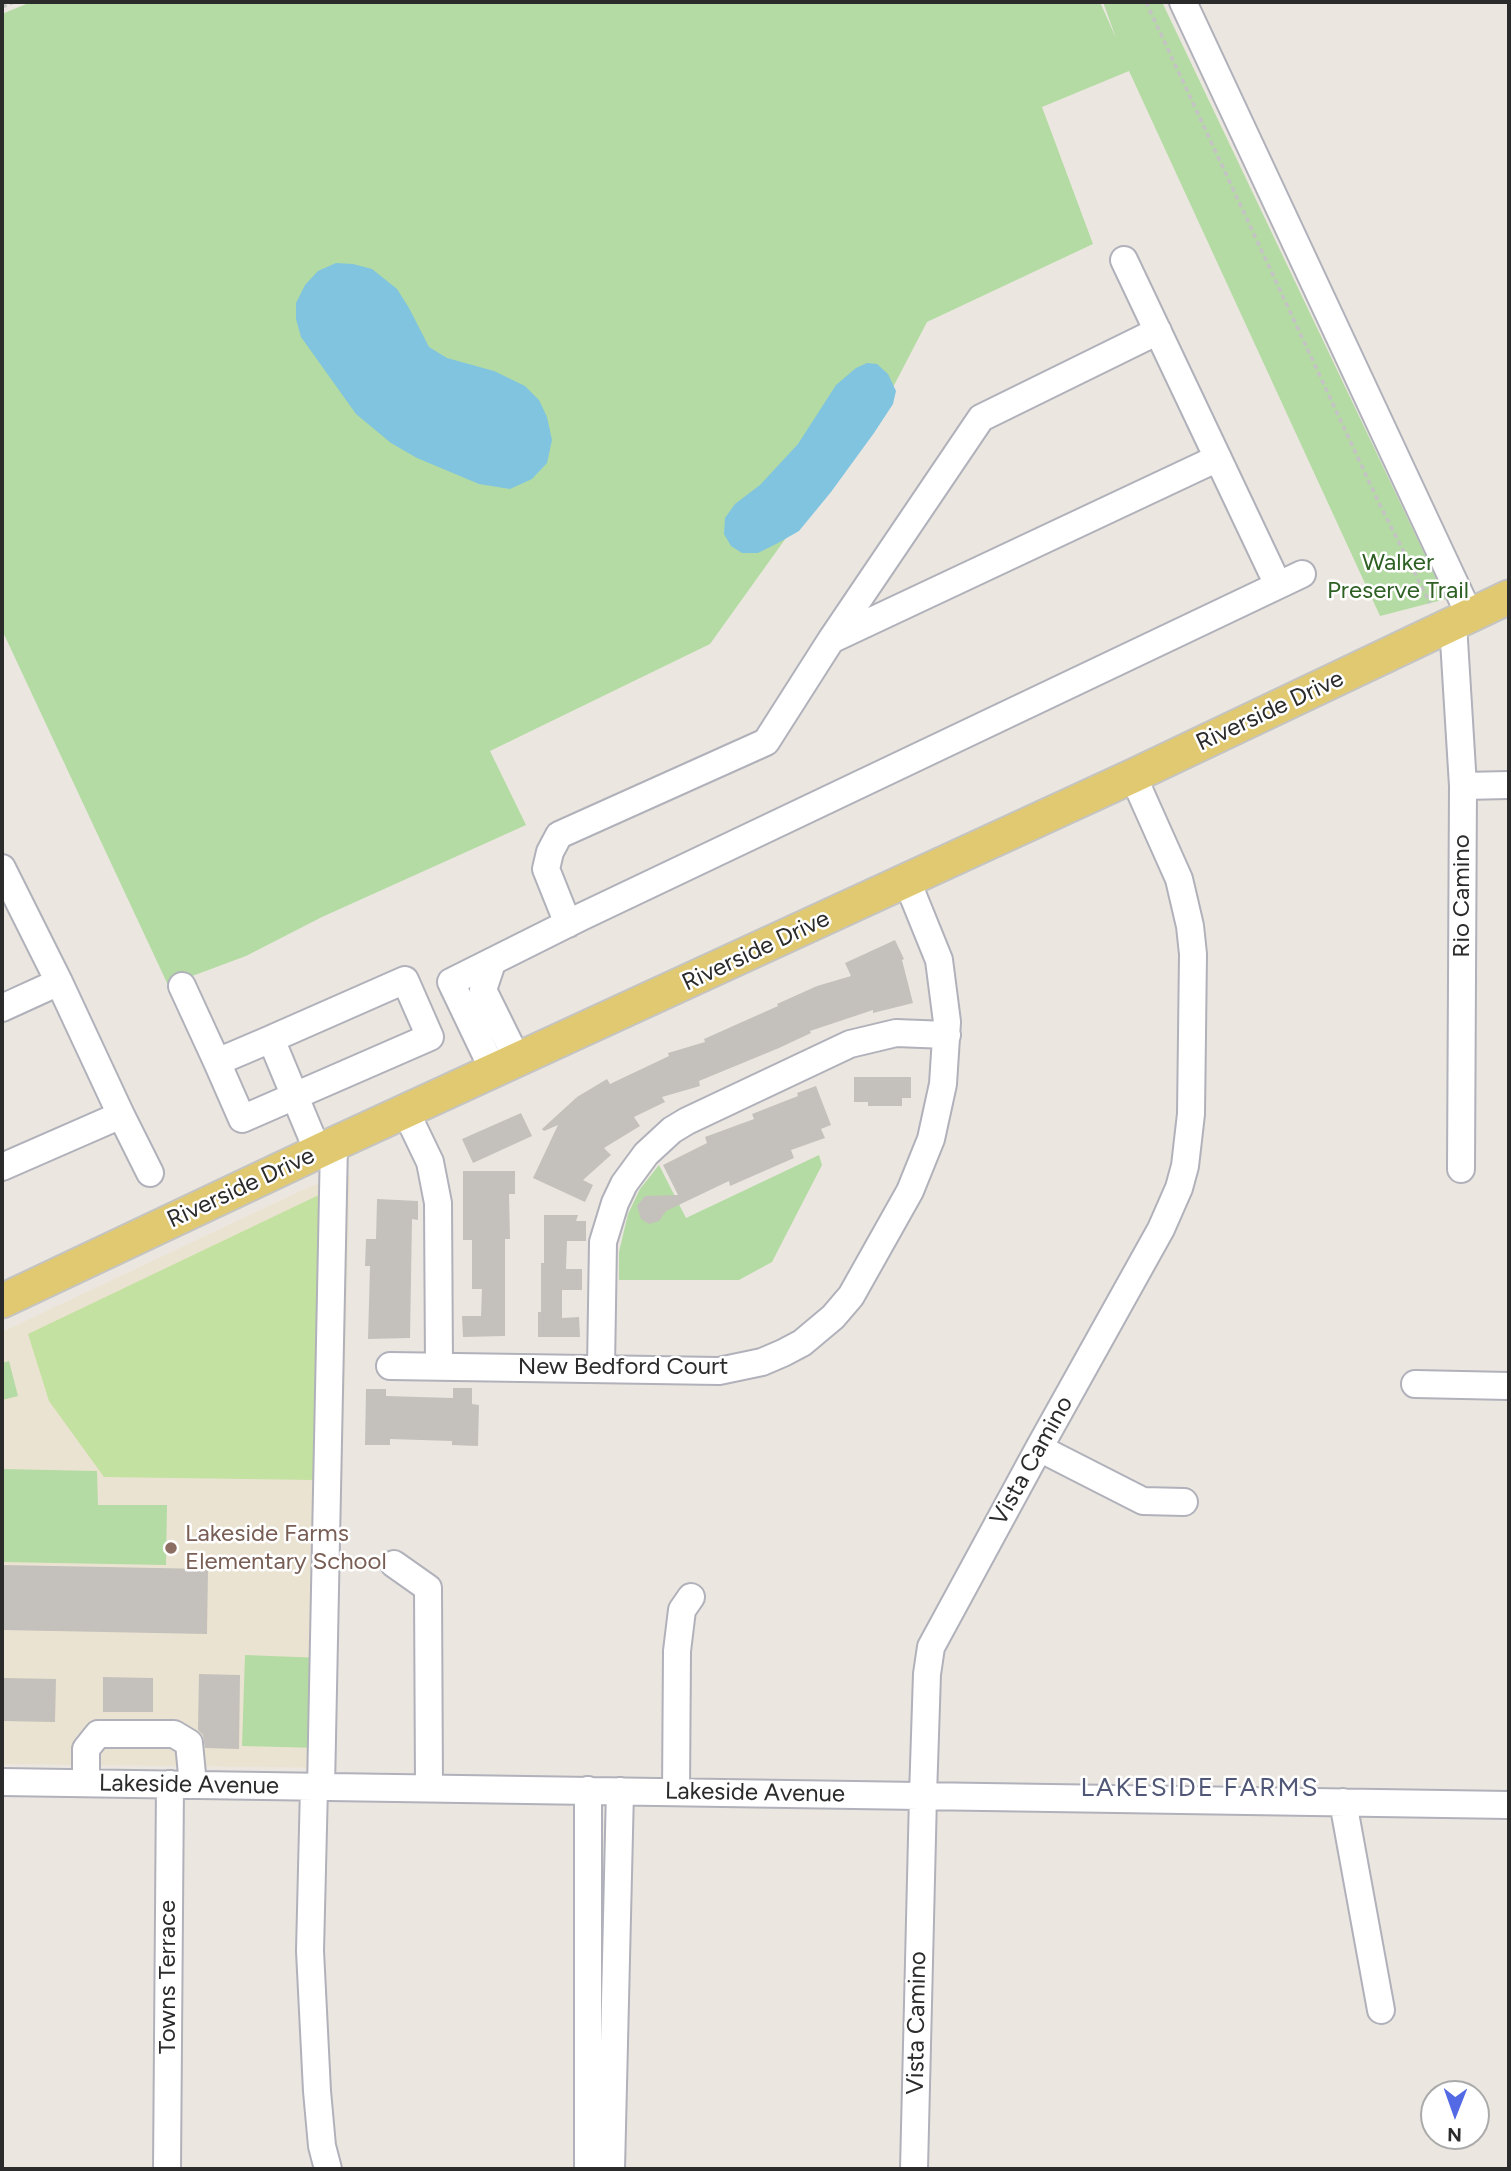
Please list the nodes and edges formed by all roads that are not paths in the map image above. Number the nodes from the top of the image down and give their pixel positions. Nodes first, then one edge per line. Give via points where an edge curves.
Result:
1 (1182, 2) edge
2 (1124, 260) dead end
3 (1158, 331) junction
4 (1218, 458) junction
5 (1509, 597) edge
6 (1451, 614) junction
7 (831, 640) junction
8 (1133, 776) junction
9 (1509, 785) edge
10 (1463, 786) junction
11 (2, 868) edge
12 (907, 881) junction
13 (568, 924) junction
14 (492, 963) junction
15 (59, 982) junction
16 (182, 986) dead end
17 (2, 1008) edge
18 (495, 1013) junction
19 (470, 1026) junction
20 (947, 1035) junction
21 (271, 1040) junction
22 (217, 1062) junction
23 (506, 1067) junction
24 (294, 1096) junction
25 (406, 1112) junction
26 (121, 1115) junction
27 (326, 1148) junction
28 (2, 1167) edge
29 (1461, 1169) dead end
30 (149, 1173) dead end
31 (2, 1301) edge
32 (390, 1366) dead end
33 (439, 1366) junction
34 (601, 1368) junction
35 (1415, 1384) dead end
36 (1509, 1386) edge
37 (1039, 1448) junction
38 (1184, 1502) dead end
39 (394, 1564) dead end
40 (691, 1597) dead end
41 (2, 1782) edge
42 (86, 1783) junction
43 (181, 1785) junction
44 (317, 1787) junction
45 (429, 1788) junction
46 (588, 1790) junction
47 (620, 1791) junction
48 (676, 1792) junction
49 (923, 1796) junction
50 (1343, 1802) junction
51 (1509, 1805) edge
52 (1381, 2010) dead end
53 (167, 2169) edge
54 (328, 2169) edge
55 (587, 2169) edge
56 (611, 2169) edge
57 (914, 2169) edge

1 - 6 street
2 - 3 street
3 - 4 street
3 - 7 street via 981,418
4 - 7 street
4 - 13 street via 1290,580
5 - 6 main road, Riverside Drive
6 - 8 main road, Riverside Drive
6 - 10 street, Rio Camino
7 - 13 street via 766,742 559,835 546,869
8 - 12 main road, Riverside Drive
8 - 37 street, Vista Camino via 1179,879 1190,926 1191,1114 1185,1166 1161,1229
9 - 10 street
10 - 29 street, Rio Camino
11 - 15 street
12 - 20 street, New Bedford Court via 939,960
12 - 23 main road, Riverside Drive
13 - 14 street
14 - 18 street via 483,990
14 - 19 street via 451,982
15 - 17 street
15 - 26 street
16 - 22 street
18 - 19 street
18 - 23 street
19 - 23 street
20 - 34 street, New Bedford Court via 943,1084 921,1166 851,1296 833,1317 802,1343 741,1367 719,1371
20 - 34 street via 895,1033 850,1044 687,1121 646,1154 615,1202 603,1242
21 - 22 street
21 - 24 street
21 - 24 street via 405,980 430,1037
22 - 24 street via 242,1119
23 - 25 main road, Riverside Drive
24 - 27 street
25 - 27 main road, Riverside Drive
25 - 33 street via 430,1163 438,1203
26 - 28 street
26 - 30 street
27 - 31 main road, Riverside Drive
27 - 44 street
32 - 33 street, New Bedford Court
33 - 34 street, New Bedford Court
35 - 36 street
37 - 38 street via 1143,1501
37 - 49 street, Vista Camino via 931,1647
39 - 45 street via 428,1588
40 - 48 street via 682,1610 677,1651
41 - 42 street, Lakeside Avenue
42 - 43 street, Lakeside Avenue
42 - 43 street, Towns Terrace via 86,1749 98,1734 174,1734 189,1743
43 - 44 street, Lakeside Avenue
43 - 53 street, Towns Terrace
44 - 45 street, Lakeside Avenue
44 - 54 street via 310,1951 317,2091
45 - 46 street, Lakeside Avenue
46 - 47 street, Lakeside Avenue
46 - 55 street
47 - 48 street, Lakeside Avenue
47 - 56 street
48 - 49 street, Lakeside Avenue
49 - 50 street, Lakeside Avenue
49 - 57 street, Vista Camino
50 - 51 street, Lakeside Avenue
50 - 52 street

